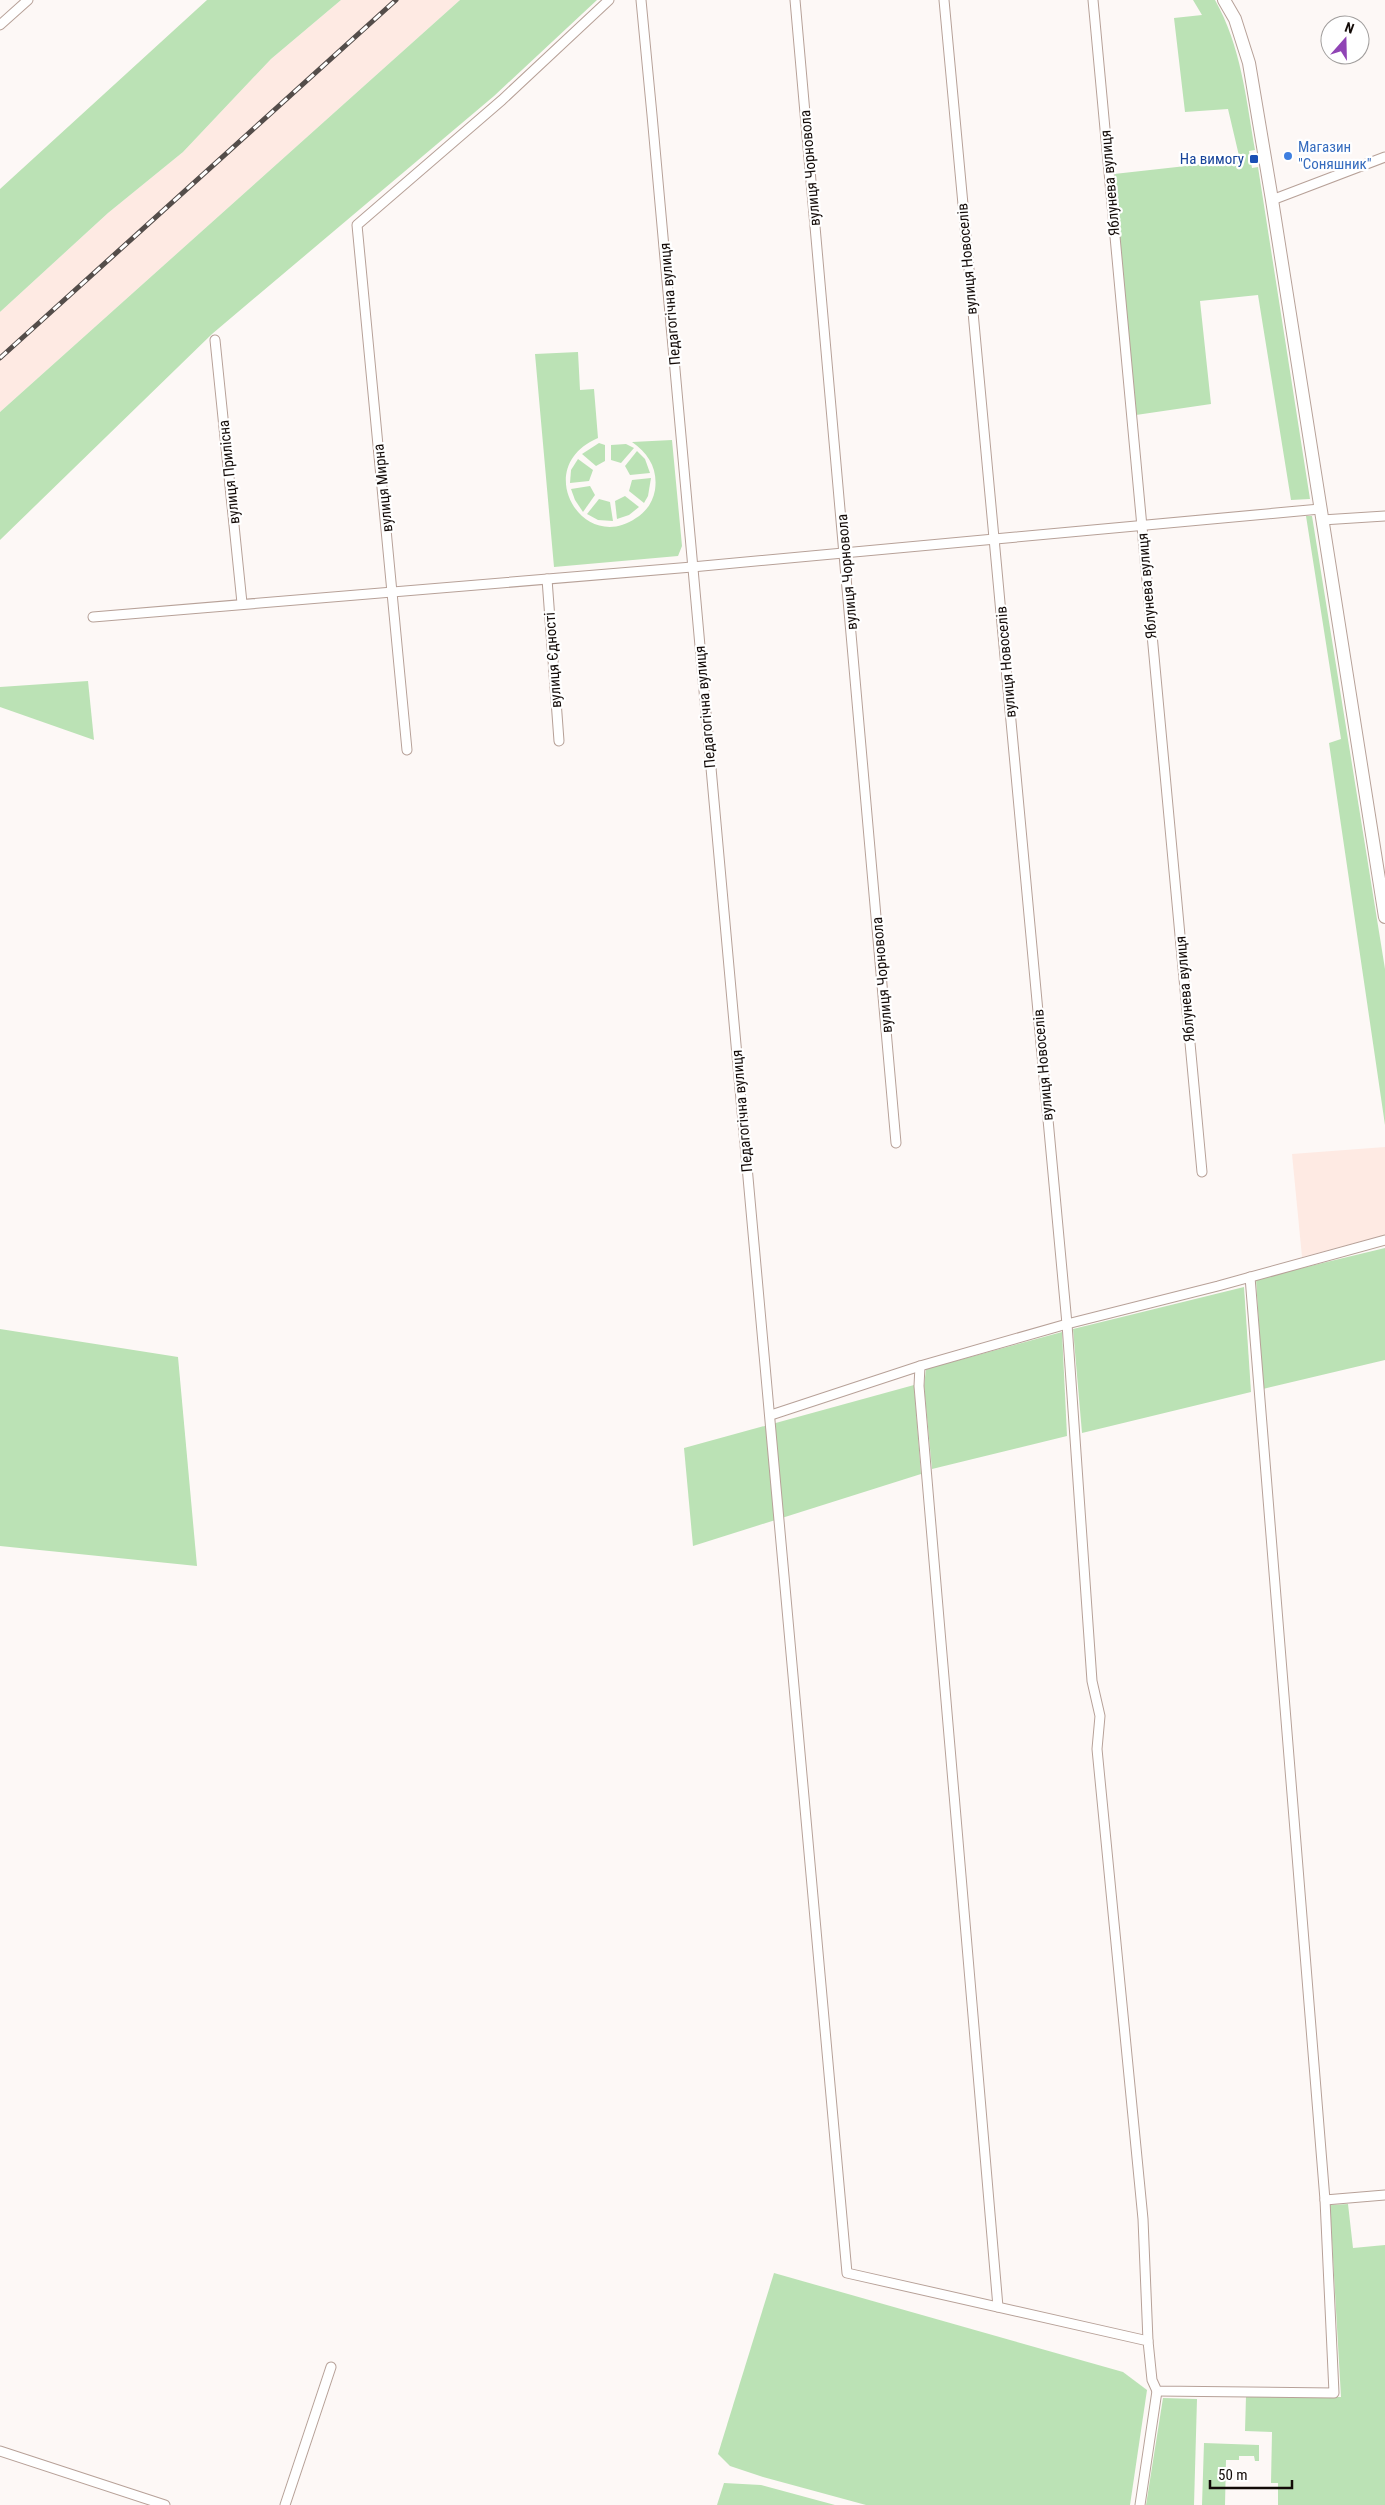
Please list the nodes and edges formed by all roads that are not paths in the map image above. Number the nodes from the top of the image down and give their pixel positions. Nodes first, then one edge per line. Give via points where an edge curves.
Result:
1 (28, 0) edge
2 (609, 0) edge
3 (641, 0) edge
4 (795, 0) edge
5 (944, 0) edge
6 (1093, 0) edge
7 (1224, 0) edge
8 (0, 25) edge
9 (1385, 157) edge
10 (1272, 200) junction
11 (215, 340) dead end
12 (1321, 515) junction
13 (1385, 516) edge
14 (1141, 524) junction
15 (993, 538) junction
16 (845, 552) junction
17 (692, 567) junction
18 (547, 579) junction
19 (393, 591) junction
20 (242, 603) junction
21 (93, 617) dead end
22 (559, 741) dead end
23 (407, 750) dead end
24 (1385, 917) edge
25 (896, 1143) dead end
26 (1202, 1172) dead end
27 (1385, 1240) edge
28 (1250, 1276) junction
29 (1067, 1324) junction
30 (920, 1366) junction
31 (771, 1415) junction
32 (1385, 2196) edge
33 (1325, 2200) junction
34 (998, 2307) junction
35 (1148, 2341) junction
36 (331, 2367) dead end
37 (1157, 2391) junction
38 (0, 2452) edge
39 (165, 2505) edge
40 (285, 2505) edge
41 (1140, 2505) edge

1 - 8 street
2 - 19 street, вулиця Мирна via 502,100 356,225
3 - 17 street, Педагогічна вулиця
4 - 16 street, вулиця Чорновола
5 - 15 street, вулиця Новоселів
6 - 14 street, Яблунева вулиця
7 - 10 street via 1235,19 1249,63
9 - 10 street
10 - 12 street
11 - 20 street, вулиця Прилісна
12 - 13 street
12 - 14 street
12 - 24 street
14 - 15 street
14 - 26 street, Яблунева вулиця
15 - 16 street
15 - 29 street, вулиця Новоселів
16 - 17 street
16 - 25 street, вулиця Чорновола
17 - 18 street
17 - 31 street, Педагогічна вулиця
18 - 19 street
18 - 22 street, вулиця Єдності
19 - 20 street
19 - 23 street, вулиця Мирна
20 - 21 street
27 - 28 street
28 - 29 street
28 - 33 street
29 - 30 street
29 - 35 street, вулиця Новоселів via 1092,1681 1100,1716 1097,1749 1143,2219
30 - 31 street
30 - 34 street via 919,1386
31 - 34 street, Педагогічна вулиця via 787,1638 847,2273
32 - 33 street
33 - 37 street via 1334,2393
34 - 35 street
35 - 37 street, вулиця Новоселів via 1152,2380
36 - 40 street
37 - 41 street
38 - 39 street

